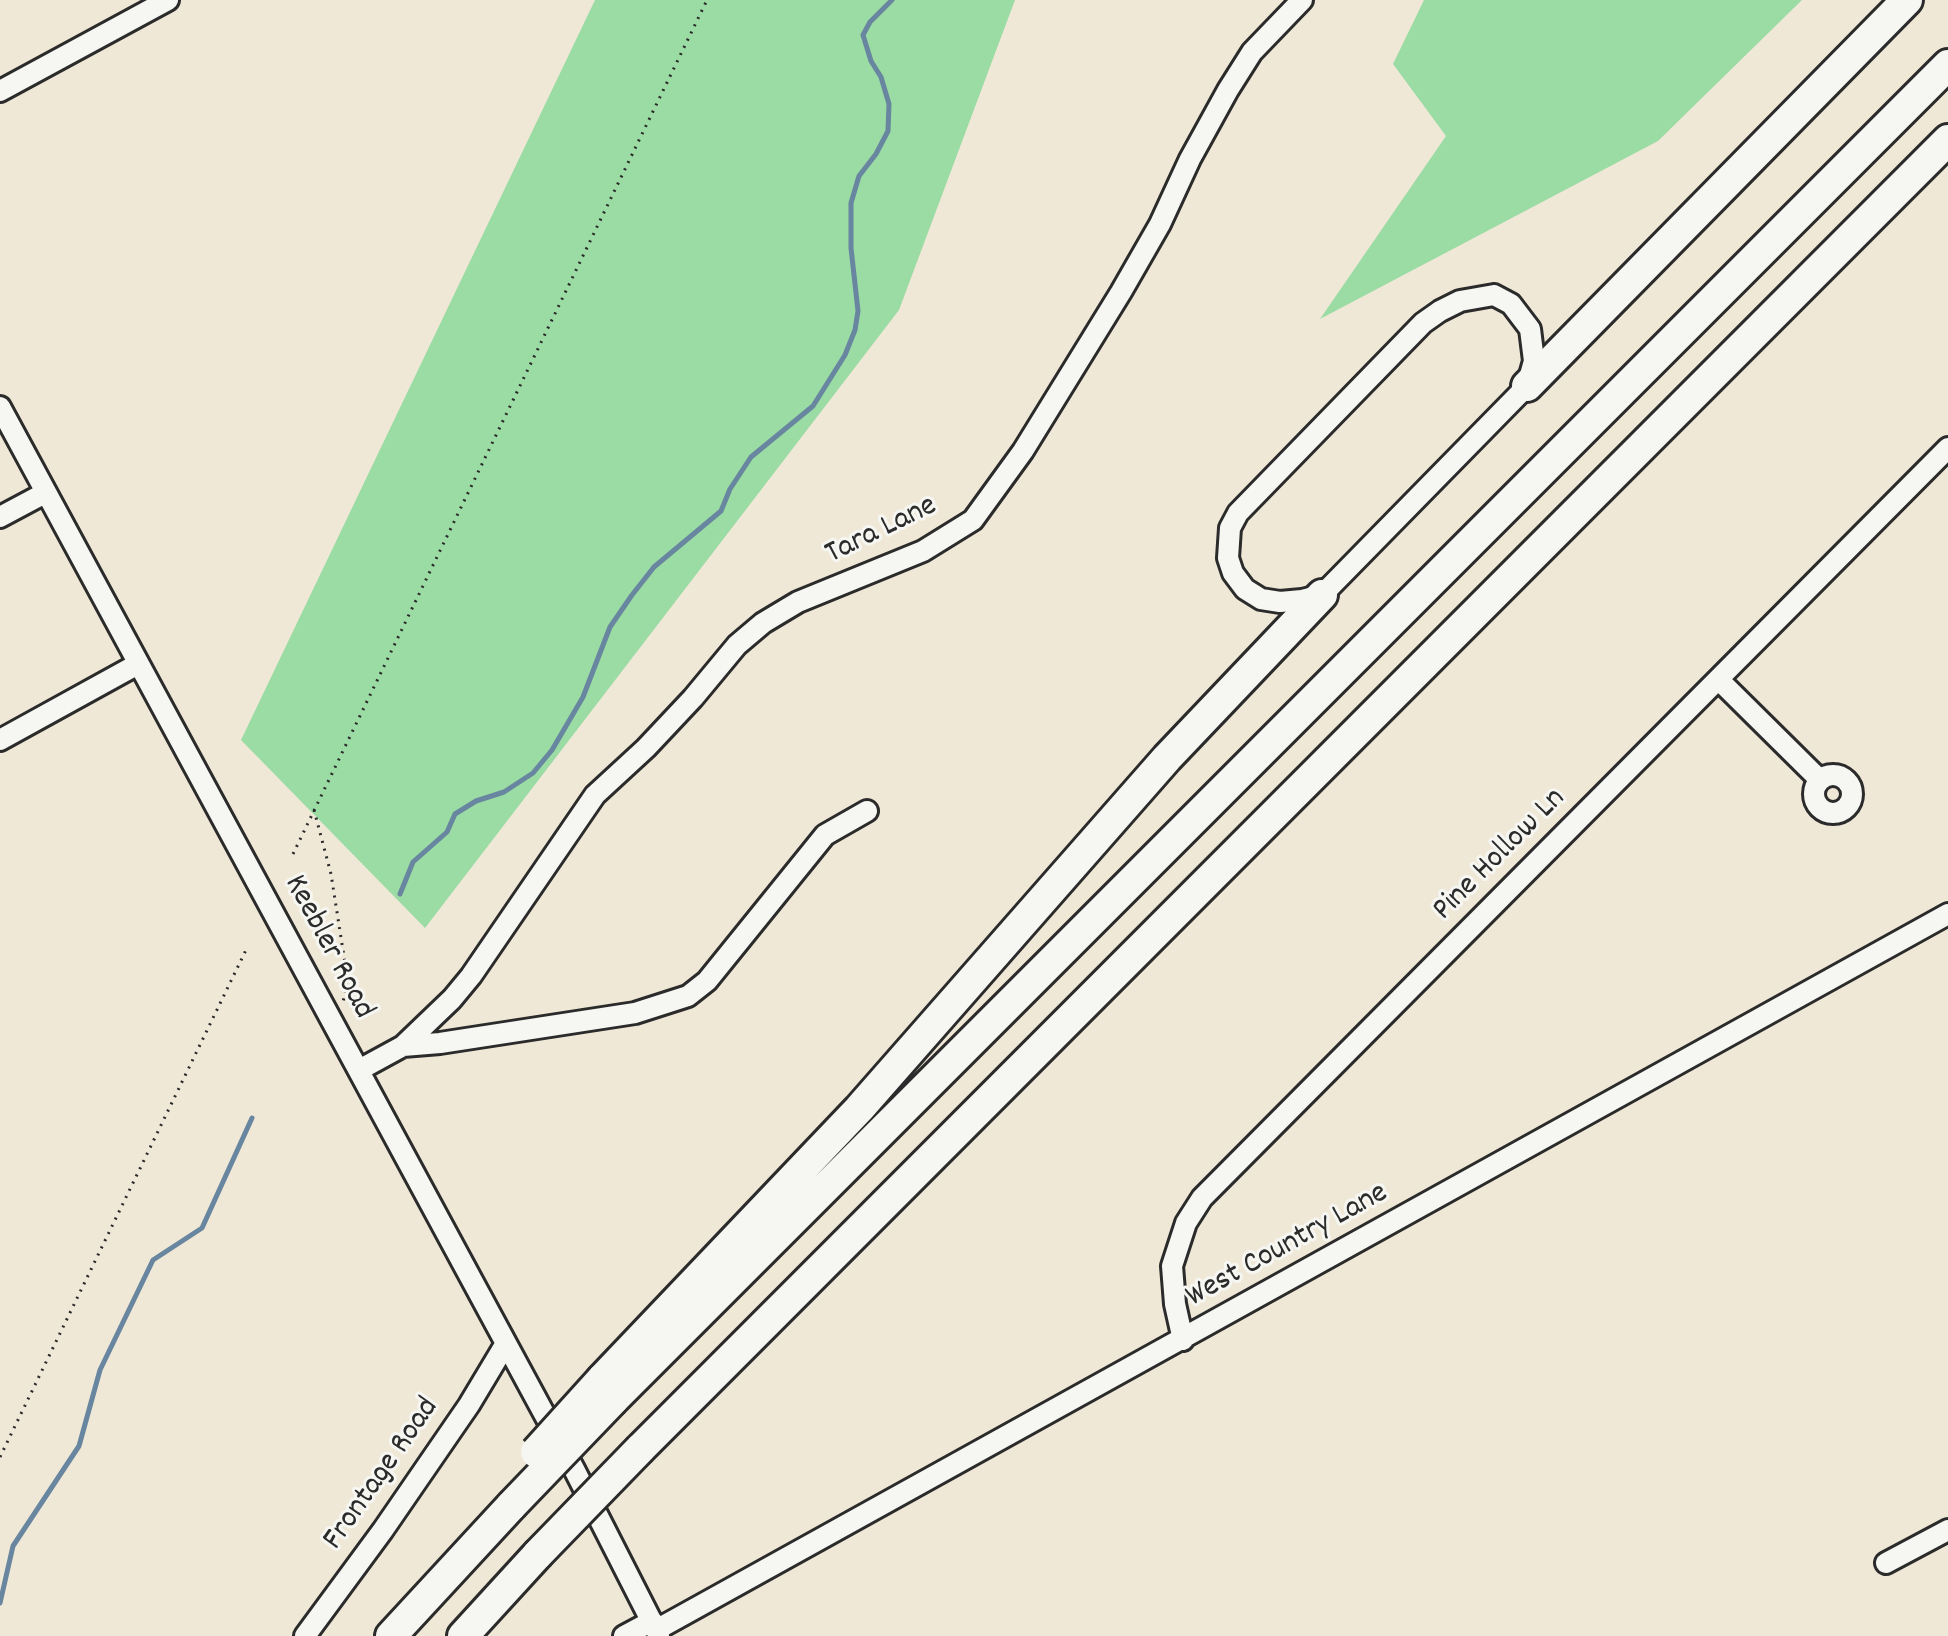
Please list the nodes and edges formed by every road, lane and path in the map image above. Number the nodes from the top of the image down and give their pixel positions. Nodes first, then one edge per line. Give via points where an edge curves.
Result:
1 (168, 0) edge
2 (707, 0) edge
3 (1302, 0) edge
4 (1907, 0) edge
5 (1948, 65) edge
6 (0, 91) edge
7 (1948, 140) edge
8 (1527, 386) junction
9 (0, 407) edge
10 (1948, 448) edge
11 (45, 493) junction
12 (0, 517) edge
13 (1322, 595) junction
14 (138, 664) junction
15 (1719, 680) junction
16 (0, 740) edge
17 (1820, 780) dead end
18 (314, 810) junction
19 (867, 811) dead end
20 (293, 854) dead end
21 (1948, 914) edge
22 (246, 950) dead end
23 (329, 1013) junction
24 (403, 1046) junction
25 (359, 1070) junction
26 (1183, 1340) junction
27 (505, 1345) junction
28 (608, 1390) junction
29 (0, 1457) edge
30 (1948, 1530) edge
31 (1886, 1563) dead end
32 (656, 1629) edge
33 (305, 1636) edge
34 (391, 1636) edge
35 (463, 1636) edge
36 (624, 1636) edge

1 - 6 street
2 - 18 path
3 - 24 street, Tara Lane via 1252,52 1121,292 1023,451 973,520 923,551 798,602 737,645 675,718 595,795 471,976
4 - 8 highway
5 - 28 highway
7 - 35 highway, bridge via 640,1449
8 - 13 street
8 - 13 street via 1534,345 1530,329 1511,304 1494,295 1480,296 1423,323 1238,513 1230,528 1228,558 1245,589 1280,602
9 - 11 street, Keebler Road
10 - 15 street, Pine Hollow Ln
11 - 12 street
11 - 14 street, Keebler Road
13 - 28 highway via 1167,758
14 - 16 street
14 - 23 street, Keebler Road
15 - 17 street
15 - 26 street, Pine Hollow Ln via 1202,1198 1186,1223 1172,1266
18 - 20 path
18 - 23 path via 331,874 347,978 342,1003
19 - 24 street, Tara Lane via 825,835 707,981 688,996 635,1013
21 - 26 street, West Country Lane
22 - 29 path
23 - 25 street, Keebler Road
24 - 25 street, Tara Lane
25 - 27 street, Keebler Road
26 - 32 street, West Country Lane
27 - 32 street, Keebler Road
27 - 33 street, Frontage Road via 469,1405
28 - 34 highway, bridge via 508,1496 474,1545
30 - 31 street
32 - 36 street, West Country Lane

